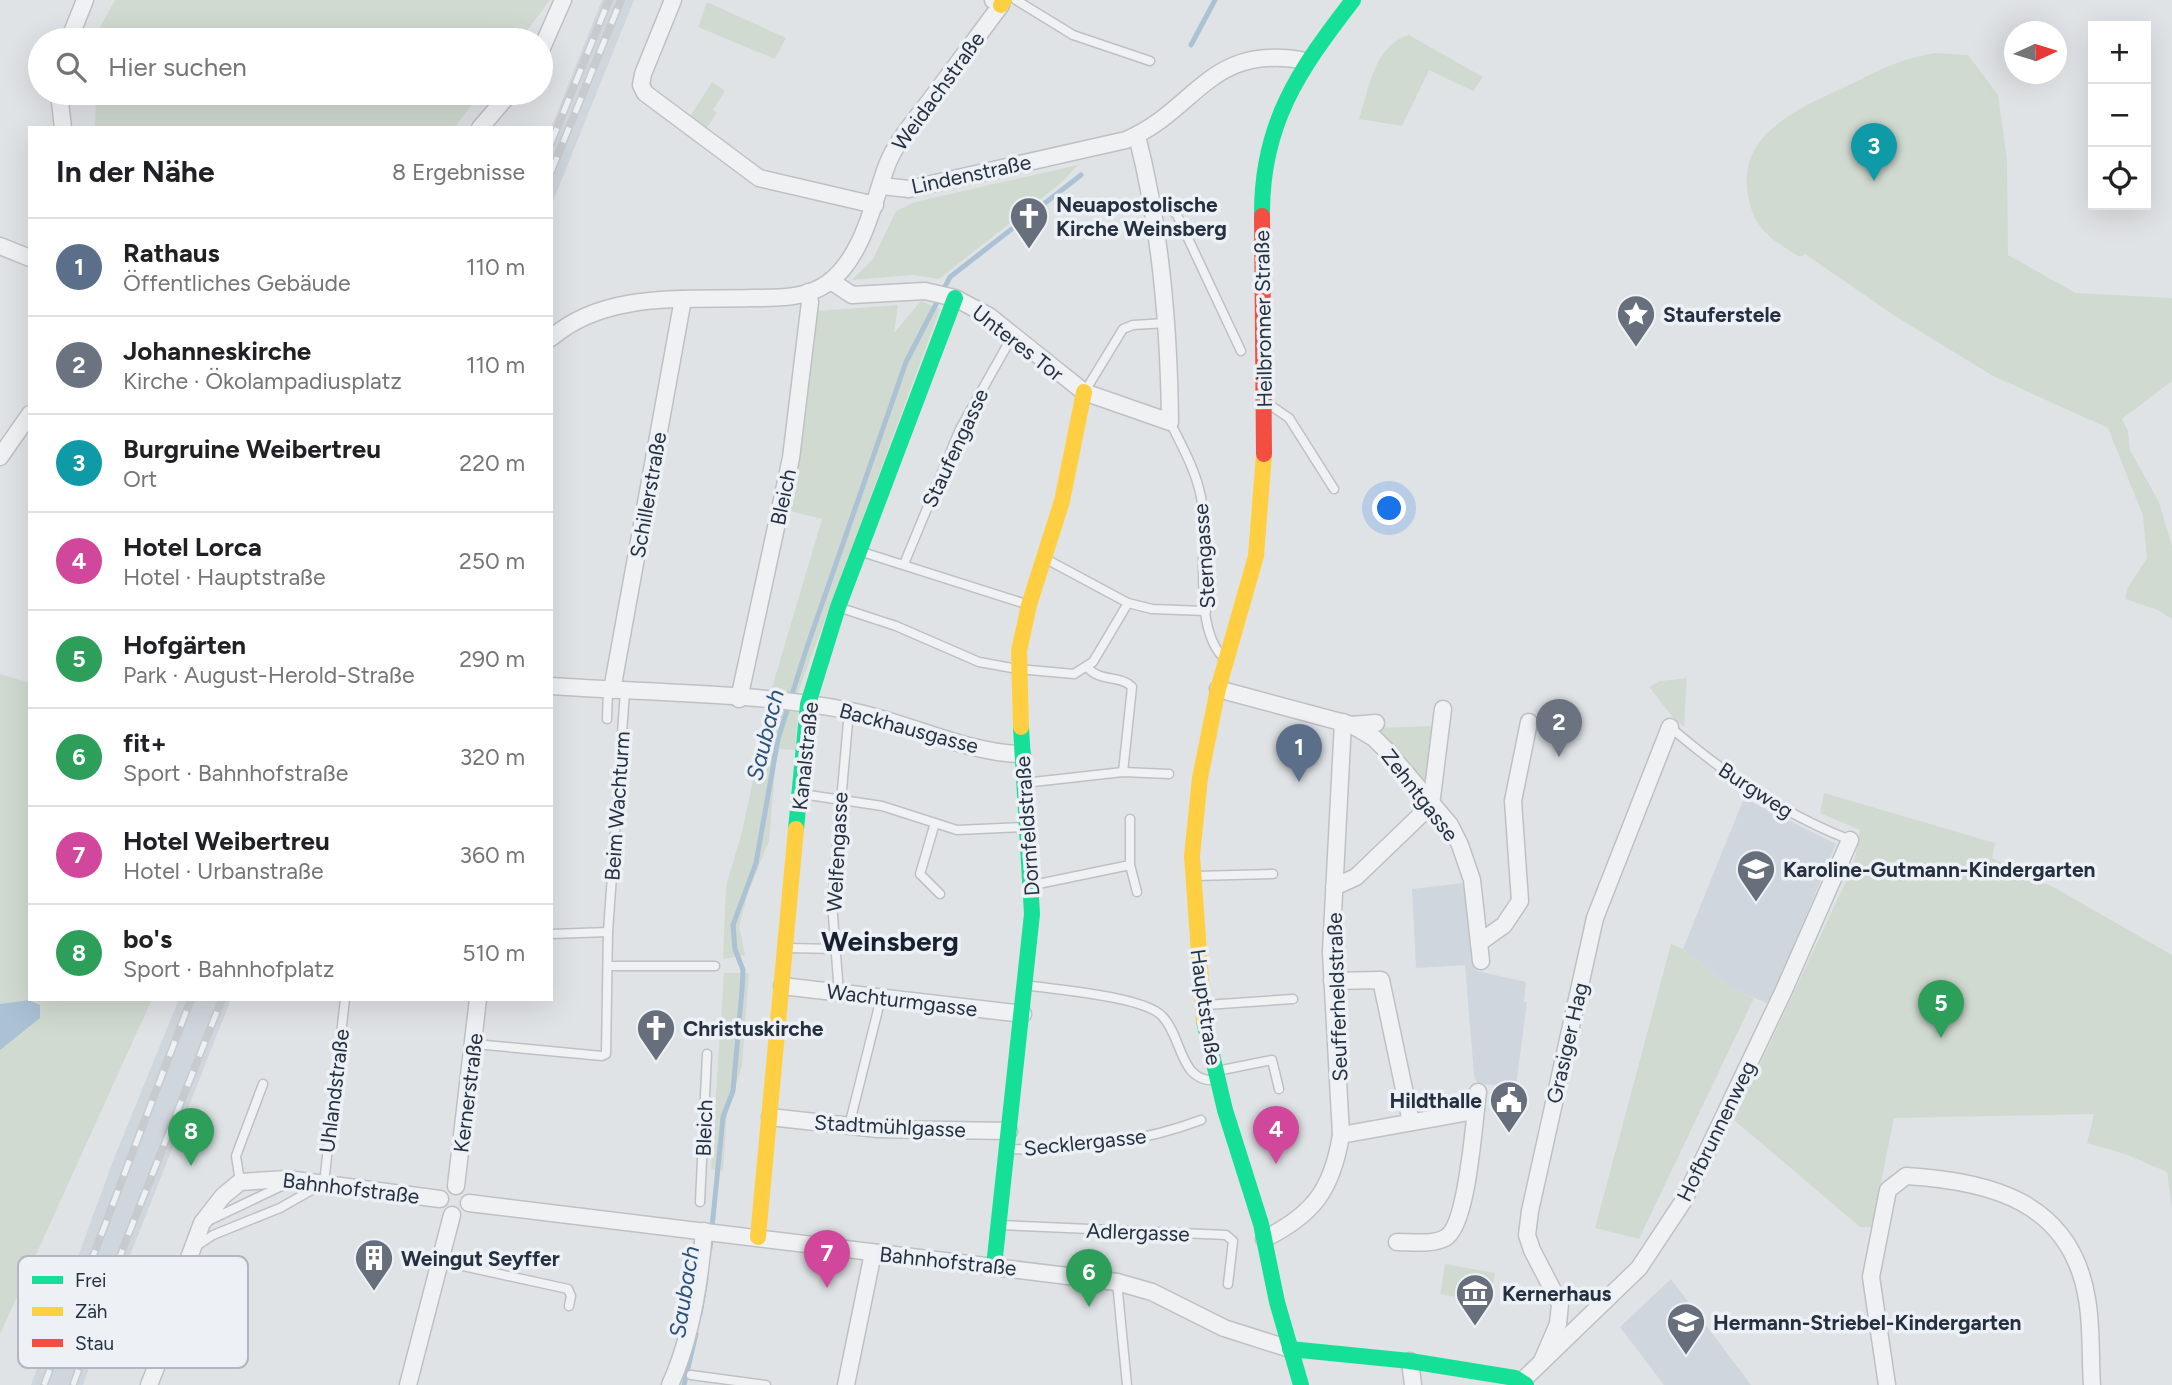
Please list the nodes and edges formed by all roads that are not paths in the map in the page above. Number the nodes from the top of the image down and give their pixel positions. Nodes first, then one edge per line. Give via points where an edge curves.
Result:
1 (85, 0) edge
2 (563, 0) edge
3 (673, 0) edge
4 (1353, 0) edge
5 (1004, 1) edge
6 (74, 28) edge
7 (551, 28) edge
8 (1150, 61) dead end
9 (1307, 61) junction
10 (60, 105) edge
11 (500, 105) edge
12 (63, 126) edge
13 (482, 126) edge
14 (1137, 136) junction
15 (881, 186) junction
16 (1150, 203) junction
17 (875, 205) junction
18 (0, 246) edge
19 (28, 257) edge
20 (831, 281) junction
21 (808, 292) junction
22 (951, 297) junction
23 (683, 299) junction
24 (1166, 323) junction
25 (1013, 335) junction
26 (553, 337) edge
27 (1241, 351) dead end
28 (1084, 392) junction
29 (1265, 401) junction
30 (28, 417) edge
31 (1170, 422) junction
32 (0, 457) edge
33 (1334, 489) dead end
34 (859, 551) junction
35 (1044, 557) junction
36 (904, 564) junction
37 (1128, 603) junction
38 (1029, 605) junction
39 (838, 607) junction
40 (1206, 611) junction
41 (1225, 659) junction
42 (1088, 668) junction
43 (1018, 669) junction
44 (553, 686) edge
45 (1218, 689) junction
46 (615, 691) junction
47 (739, 699) junction
48 (802, 703) junction
49 (1443, 709) dead end
50 (849, 711) junction
51 (607, 719) dead end
52 (1529, 722) dead end
53 (1348, 723) junction
54 (1376, 723) dead end
55 (1671, 726) joint
56 (1022, 754) junction
57 (1123, 772) junction
58 (1169, 774) dead end
59 (1024, 783) junction
60 (801, 794) junction
61 (839, 798) junction
62 (1431, 805) junction
63 (1130, 819) dead end
64 (935, 823) junction
65 (1028, 827) junction
66 (1850, 840) joint
67 (1130, 865) junction
68 (1273, 874) dead end
69 (1193, 876) junction
70 (1033, 885) junction
71 (1334, 887) junction
72 (1138, 892) dead end
73 (940, 894) dead end
74 (608, 932) junction
75 (553, 934) edge
76 (1479, 943) junction
77 (786, 948) junction
78 (838, 949) junction
79 (1481, 961) dead end
80 (715, 966) dead end
81 (608, 970) junction
82 (1332, 981) junction
83 (1026, 985) junction
84 (782, 986) junction
85 (839, 993) junction
86 (881, 998) junction
87 (1293, 999) dead end
88 (345, 1001) edge
89 (478, 1001) edge
90 (1203, 1006) junction
91 (1023, 1014) junction
92 (475, 1044) junction
93 (707, 1054) dead end
94 (1216, 1076) junction
95 (263, 1084) dead end
96 (1279, 1089) dead end
97 (1478, 1092) dead end
98 (1475, 1111) junction
99 (770, 1117) junction
100 (1201, 1121) dead end
101 (1411, 1122) junction
102 (849, 1126) junction
103 (1009, 1131) junction
104 (1341, 1135) junction
105 (1008, 1149) junction
106 (295, 1180) junction
107 (240, 1182) junction
108 (324, 1183) junction
109 (456, 1186) junction
110 (440, 1199) junction
111 (700, 1202) dead end
112 (469, 1203) junction
113 (452, 1215) junction
114 (202, 1223) junction
115 (998, 1225) junction
116 (706, 1231) junction
117 (758, 1237) junction
118 (1264, 1239) junction
119 (1397, 1242) dead end
120 (873, 1253) junction
121 (189, 1254) joint
122 (440, 1261) junction
123 (994, 1266) junction
124 (1117, 1282) junction
125 (1228, 1284) dead end
126 (569, 1306) dead end
127 (1290, 1349) junction
128 (1410, 1360) junction
129 (1542, 1361) junction
130 (156, 1368) edge
131 (691, 1376) dead end
132 (1524, 1383) edge
133 (149, 1385) edge
134 (408, 1385) edge
135 (670, 1385) edge
136 (766, 1385) edge
137 (846, 1385) edge
138 (1126, 1385) edge
139 (1301, 1385) edge
140 (1413, 1385) edge
141 (1887, 1385) edge
142 (2092, 1385) edge

1 - 6 street
2 - 7 street
3 - 17 street via 643,75 645,93 759,178
4 - 9 street, Heilbronner Straße
5 - 8 lane via 1073,35
5 - 15 street, Weidachstraße via 895,148
9 - 14 street, Lindenstraße via 1268,58 1228,68
9 - 29 street, Heilbronner Straße via 1275,121 1265,168 1261,271
10 - 12 street
11 - 13 street
14 - 15 street, Lindenstraße via 909,189
14 - 16 street
15 - 17 street, Lindenstraße
16 - 24 street
16 - 27 lane via 1168,207 1177,215
17 - 20 street, Lindenstraße via 851,256
18 - 19 street
20 - 21 street, Lindenstraße
20 - 22 street, Unteres Tor via 852,295 925,291
21 - 23 street, Lindenstraße via 781,298
21 - 47 street, Bleich via 791,458
22 - 25 street, Unteres Tor via 989,316
22 - 34 street, Kanalstraße
23 - 26 street, Lindenstraße via 607,308 582,317
23 - 46 street, Schillerstraße
24 - 28 lane via 1123,330
24 - 31 street
25 - 28 street, Unteres Tor
25 - 36 lane, Staufengasse via 960,429
28 - 31 street
28 - 35 street, Dornfeldstraße via 1062,501
29 - 33 lane via 1289,418
29 - 41 street, Heilbronner Straße via 1256,556
30 - 32 street
31 - 40 lane, Sterngasse via 1195,476 1201,501
34 - 36 lane
34 - 39 street, Kanalstraße
35 - 37 lane
35 - 38 street, Dornfeldstraße
36 - 38 lane
37 - 40 lane via 1152,609
37 - 42 lane
38 - 43 street, Dornfeldstraße
39 - 43 lane via 979,662
39 - 48 street, Kanalstraße
40 - 41 lane, Sterngasse via 1214,645
41 - 45 street, Hauptstraße
42 - 43 lane via 1074,674
42 - 57 lane via 1097,676 1132,687
43 - 56 street, Dornfeldstraße
44 - 46 street
45 - 53 street
45 - 69 street, Hauptstraße via 1194,819
46 - 47 street
46 - 51 lane
46 - 74 lane, Beim Wachturm
47 - 48 street
48 - 50 street, Backhausgasse
48 - 60 street, Kanalstraße
49 - 62 street
50 - 56 street, Backhausgasse via 990,750
50 - 61 lane, Welfengasse
52 - 76 street via 1513,801 1520,901 1504,925
53 - 54 street
53 - 62 street, Zehntgasse via 1374,738
53 - 71 street, Seufferheldstraße
55 - 66 lane, Burgweg via 1784,811
55 - 129 street, Grasiger Hag via 1595,918 1530,1211 1527,1235 1560,1304 1558,1324
56 - 59 street, Dornfeldstraße
57 - 58 lane
57 - 59 lane
59 - 65 street, Dornfeldstraße
60 - 61 lane
60 - 77 street, Kanalstraße
61 - 64 lane via 912,813
61 - 78 lane, Welfengasse via 832,903
62 - 71 street via 1356,877
62 - 76 street, Zehntgasse via 1450,825 1460,845 1472,880
63 - 67 lane
64 - 65 lane via 957,830
64 - 73 lane via 920,874
65 - 70 street, Dornfeldstraße
66 - 129 street, Hofbrunnenweg via 1684,1200 1639,1268
67 - 70 lane
67 - 72 lane
68 - 69 lane
69 - 90 street, Hauptstraße
70 - 83 street, Dornfeldstraße
71 - 82 street, Seufferheldstraße
74 - 75 lane
74 - 81 lane, Beim Wachturm
76 - 79 street, Zehntgasse
77 - 78 lane
77 - 84 street, Kanalstraße
78 - 85 lane, Welfengasse
80 - 81 lane
81 - 92 lane via 604,1056
82 - 101 street via 1381,980
82 - 104 street, Seufferheldstraße
83 - 91 street, Dornfeldstraße
83 - 94 lane via 1119,999 1156,1010 1173,1030 1194,1077
84 - 85 street, Wachturmgasse
84 - 99 street, Kanalstraße
85 - 86 street, Wachturmgasse
86 - 91 street, Wachturmgasse
86 - 102 lane
87 - 90 lane
88 - 108 lane, Uhlandstraße
89 - 92 street, Kernerstraße
90 - 94 street, Hauptstraße
91 - 103 street, Dornfeldstraße
92 - 109 street, Kernerstraße
93 - 111 lane, Bleich
94 - 96 lane via 1272,1060
94 - 118 street, Hauptstraße
95 - 107 lane via 236,1156
97 - 98 street
98 - 101 street
98 - 119 street via 1461,1207 1450,1234 1437,1240
99 - 102 street, Stadtmühlgasse
99 - 117 street, Kanalstraße
100 - 105 lane, Secklergasse via 1150,1137 1089,1146
101 - 104 street
102 - 103 street, Stadtmühlgasse
103 - 105 street, Dornfeldstraße
104 - 118 street, Seufferheldstraße via 1338,1157 1321,1196 1307,1213
105 - 115 street, Dornfeldstraße
106 - 107 street, Bahnhofstraße
106 - 108 street, Bahnhofstraße
106 - 114 lane
107 - 114 street
108 - 110 street, Bahnhofstraße
108 - 121 lane via 280,1208 201,1241
109 - 110 street, Bahnhofstraße via 449,1187
109 - 112 street via 463,1189
110 - 113 street, Bahnhofstraße
112 - 113 street
112 - 116 street, Bahnhofstraße
113 - 122 street
114 - 121 street
115 - 123 street, Dornfeldstraße
115 - 125 lane, Adlergasse via 1226,1235 1233,1241
116 - 117 street, Bahnhofstraße
116 - 135 street via 683,1347
117 - 120 street, Bahnhofstraße
118 - 127 street, Hauptstraße
120 - 123 street, Bahnhofstraße
120 - 137 street
122 - 126 lane via 568,1289
122 - 134 street
123 - 124 street, Bahnhofstraße
124 - 127 street, Bahnhofstraße via 1152,1292 1224,1328
124 - 138 lane
127 - 128 street
127 - 139 street, Hauptstraße
128 - 132 street
128 - 140 street
129 - 132 street, Hofbrunnenweg
130 - 133 street
131 - 136 lane
141 - 142 street via 1871,1277 1888,1190 1906,1176 1994,1188 2037,1212 2058,1233 2078,1264 2087,1299

